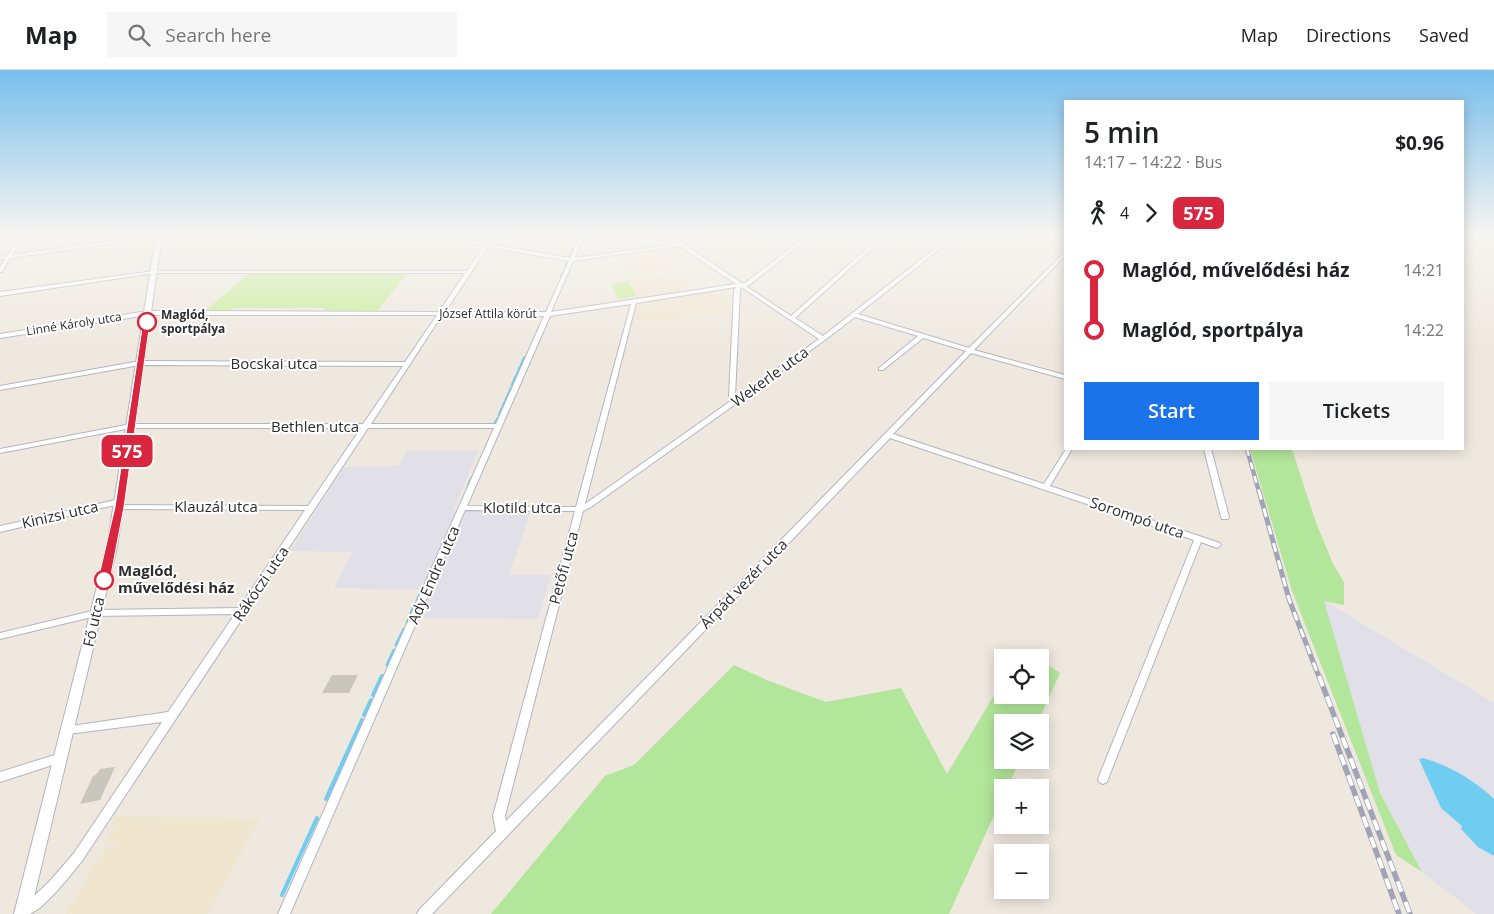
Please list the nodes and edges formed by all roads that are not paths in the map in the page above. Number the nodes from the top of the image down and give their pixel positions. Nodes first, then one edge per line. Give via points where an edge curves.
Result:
1 (130, 275) edge
2 (154, 275) edge
3 (467, 275) edge
4 (564, 275) edge
5 (726, 275) edge
6 (759, 275) edge
7 (840, 275) edge
8 (904, 275) edge
9 (1044, 275) edge
10 (740, 285) junction
11 (0, 294) edge
12 (634, 302) junction
13 (148, 313) junction
14 (441, 314) junction
15 (548, 314) junction
16 (854, 315) junction
17 (792, 318) junction
18 (0, 336) edge
19 (922, 336) junction
20 (823, 339) junction
21 (971, 351) junction
22 (140, 363) junction
23 (408, 364) junction
24 (881, 369) dead end
25 (1064, 377) edge
26 (0, 388) edge
27 (737, 401) junction
28 (131, 426) junction
29 (499, 426) junction
30 (365, 427) junction
31 (889, 435) junction
32 (1068, 450) edge
33 (1207, 450) edge
34 (0, 451) edge
35 (1046, 487) junction
36 (120, 504) junction
37 (312, 508) junction
38 (463, 508) junction
39 (580, 509) junction
40 (1225, 517) dead end
41 (0, 529) edge
42 (1198, 539) junction
43 (1218, 545) dead end
44 (243, 612) junction
45 (96, 613) junction
46 (0, 636) edge
47 (172, 716) junction
48 (68, 730) junction
49 (61, 758) junction
50 (0, 776) edge
51 (1104, 779) dead end
52 (502, 833) junction
53 (22, 913) edge
54 (284, 914) edge
55 (423, 914) edge

1 - 11 street
2 - 13 main road, Fő utca
3 - 14 street, Rákóczi utca
4 - 15 street, Ady Endre utca
5 - 10 street
6 - 10 street, József Attila körút via 748,284
7 - 17 street
8 - 16 street, Wekerle utca
9 - 21 street, Árpád vezér utca
10 - 12 street, József Attila körút
10 - 17 street
10 - 27 street via 736,290 732,386 732,396
12 - 15 street, József Attila körút
12 - 39 street, Petőfi utca
13 - 14 street, József Attila körút
13 - 18 street, Linné Károly utca
13 - 22 main road, Fő utca
14 - 15 street, József Attila körút
14 - 23 street, Rákóczi utca
15 - 29 street, Ady Endre utca
16 - 19 street
16 - 20 street, Wekerle utca
17 - 20 street
19 - 21 street
19 - 24 street
20 - 27 street, Wekerle utca
21 - 25 street
21 - 31 street, Árpád vezér utca
22 - 23 street, Bocskai utca
22 - 26 street, Bocskai utca
22 - 28 main road, Fő utca
23 - 30 street, Rákóczi utca
27 - 39 street, Wekerle utca
28 - 30 street, Bethlen utca
28 - 34 street, Bethlen utca
28 - 36 main road, Fő utca
29 - 30 street, Bethlen utca
29 - 38 street, Ady Endre utca
30 - 37 street, Rákóczi utca
31 - 35 street, Sorompó utca
31 - 52 street, Árpád vezér utca
32 - 35 street
33 - 40 street
35 - 42 street, Sorompó utca
36 - 37 street, Klauzál utca
36 - 41 street, Kinizsi utca
36 - 45 main road, Fő utca
37 - 44 street, Rákóczi utca
38 - 39 street, Klotild utca
38 - 54 street, Ady Endre utca
39 - 52 street, Petőfi utca via 499,816
42 - 43 street
42 - 51 street, Sorompó utca
44 - 45 street
44 - 47 street, Rákóczi utca
45 - 46 street
45 - 48 main road, Fő utca
47 - 48 street
47 - 53 street, Rákóczi utca via 59,881
48 - 49 main road, Fő utca
49 - 50 street
49 - 53 main road, Fő utca
52 - 55 street, Árpád vezér utca

